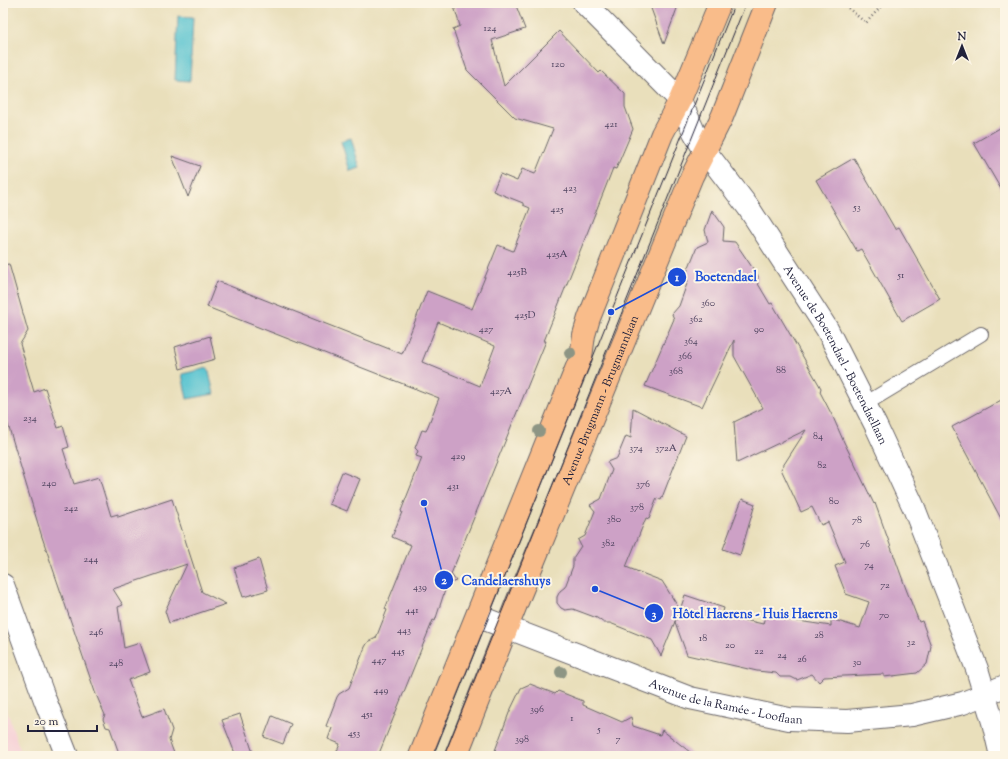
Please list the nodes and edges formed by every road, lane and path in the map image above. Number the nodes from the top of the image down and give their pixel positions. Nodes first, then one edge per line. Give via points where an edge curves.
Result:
1 (584, 3) edge
2 (720, 3) edge
3 (768, 3) edge
4 (842, 3) edge
5 (884, 3) edge
6 (680, 100) junction
7 (705, 151) junction
8 (981, 334) dead end
9 (865, 404) junction
10 (3, 585) edge
11 (477, 616) junction
12 (507, 627) junction
13 (1005, 686) edge
14 (985, 694) junction
15 (67, 756) edge
16 (420, 756) edge
17 (456, 756) edge
18 (1001, 756) edge

1 - 6 street, Avenue de Boetendael - Boetendaellaan
2 - 6 main road
3 - 7 main road, Avenue Brugmann - Brugmannlaan via 722,117
4 - 5 path via 866,23
6 - 7 street, Avenue de Boetendael - Boetendaellaan
6 - 11 main road via 662,134 589,318 581,357
7 - 9 street, Avenue de Boetendael - Boetendaellaan via 748,206 828,329
7 - 12 main road, Avenue Brugmann - Brugmannlaan via 692,176
8 - 9 lane
9 - 14 street, Avenue de Boetendael - Boetendaellaan via 914,508 978,669
10 - 15 street
11 - 12 street, Avenue de la Ramée - Looflaan
11 - 16 main road
12 - 14 street, Avenue de la Ramée - Looflaan via 690,698 789,718 847,721 912,715 963,704
12 - 17 main road, Avenue Brugmann - Brugmannlaan
13 - 14 street, Avenue de la Ramée - Looflaan
14 - 18 street, Avenue de Boetendael - Boetendaellaan

